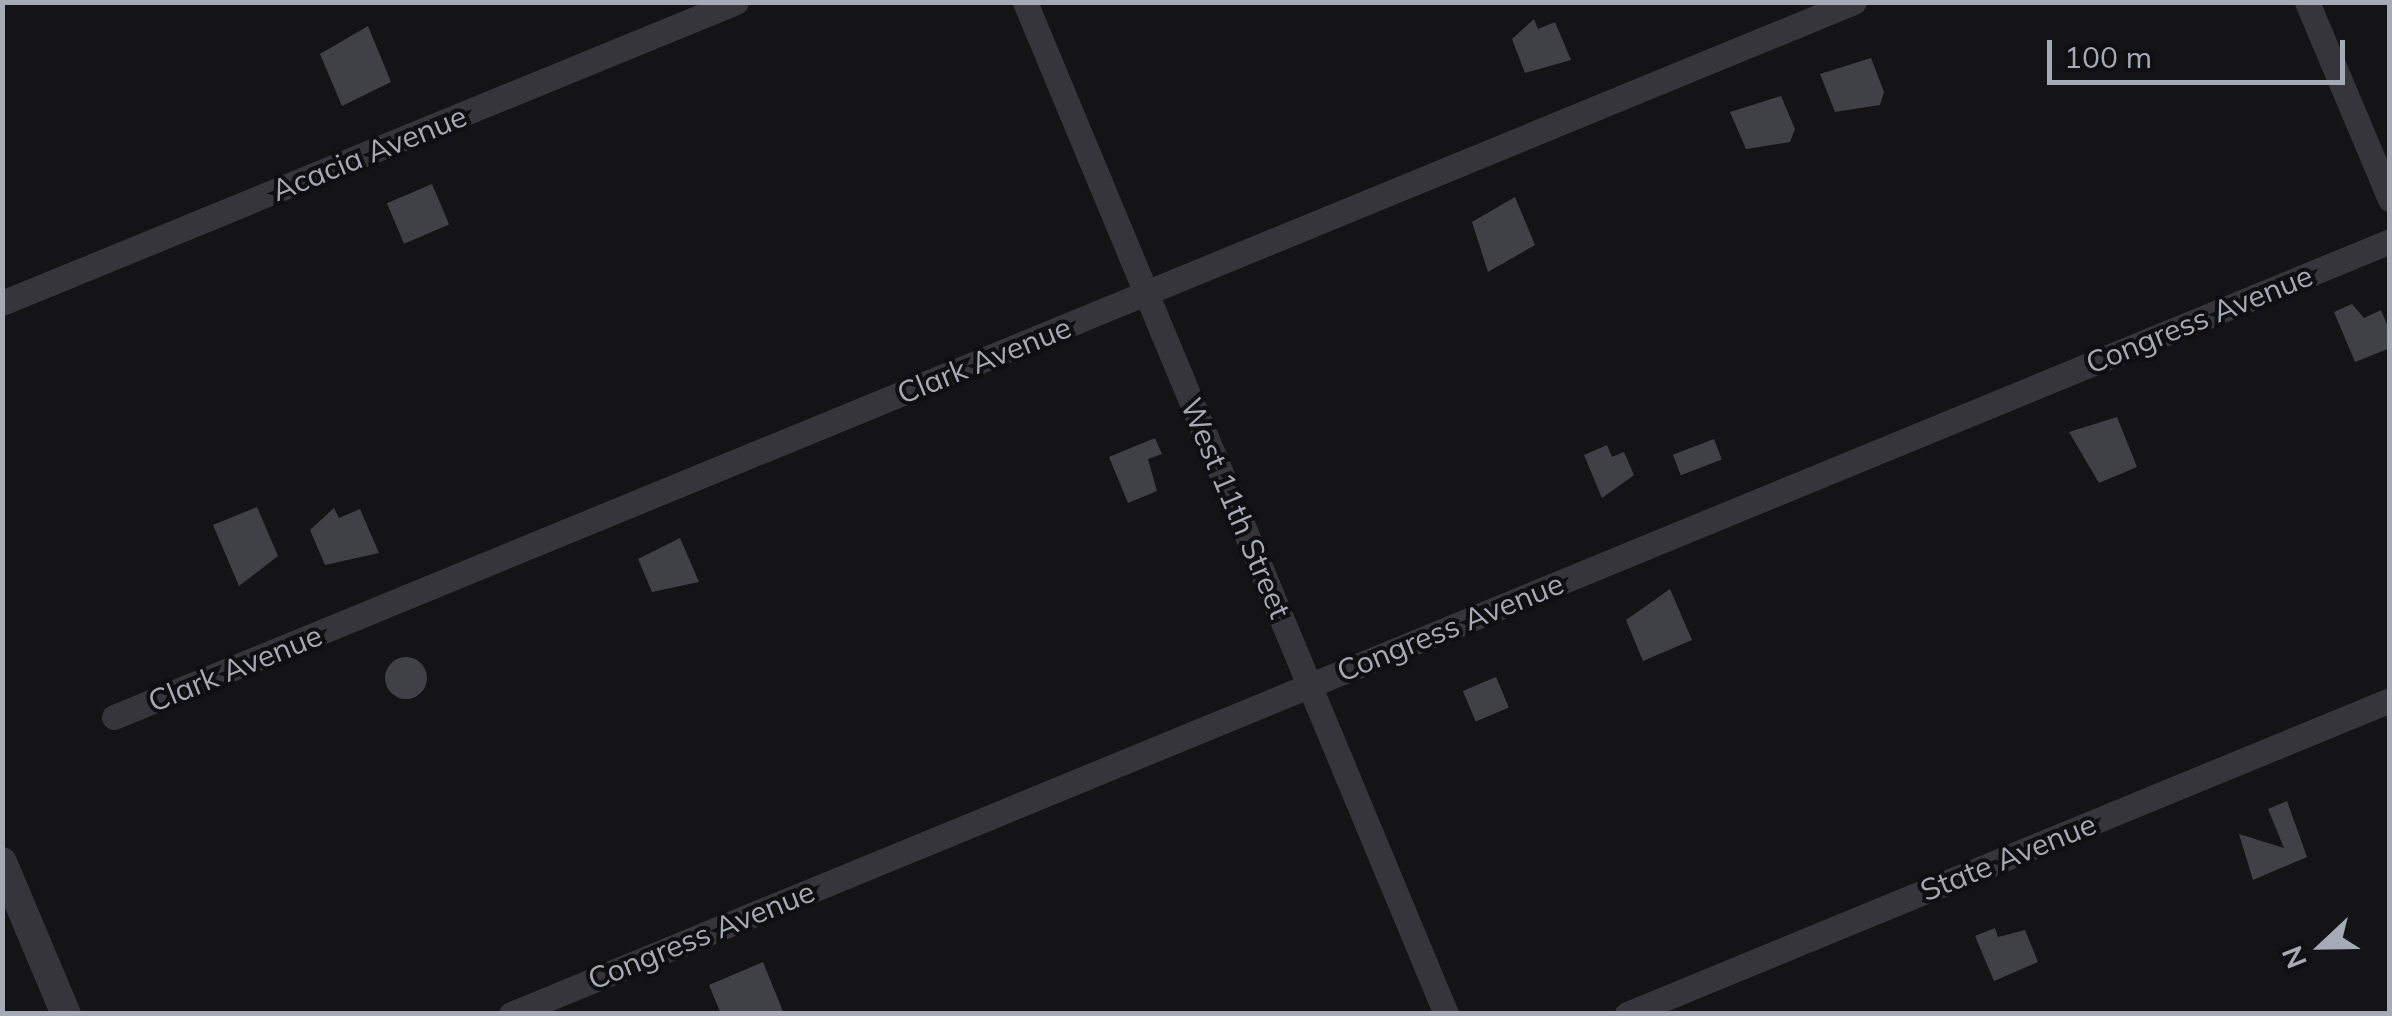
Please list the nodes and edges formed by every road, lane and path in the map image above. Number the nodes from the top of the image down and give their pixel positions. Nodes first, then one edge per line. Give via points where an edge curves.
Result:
1 (736, 2) edge
2 (1025, 2) edge
3 (1854, 2) edge
4 (2307, 2) edge
5 (2390, 199) edge
6 (2390, 241) edge
7 (1146, 293) junction
8 (2, 303) edge
9 (1309, 685) junction
10 (2390, 700) edge
11 (114, 717) dead end
12 (2, 862) edge
13 (66, 1014) edge
14 (511, 1014) edge
15 (1446, 1014) edge
16 (1627, 1014) edge

1 - 8 street, Acacia Avenue
2 - 7 street, West 11th Street
3 - 7 street, Clark Avenue
4 - 5 street
6 - 9 street, Congress Avenue
7 - 9 street, West 11th Street
7 - 11 street, Clark Avenue
9 - 14 street, Congress Avenue
9 - 15 street, West 11th Street
10 - 16 street, State Avenue
12 - 13 street

